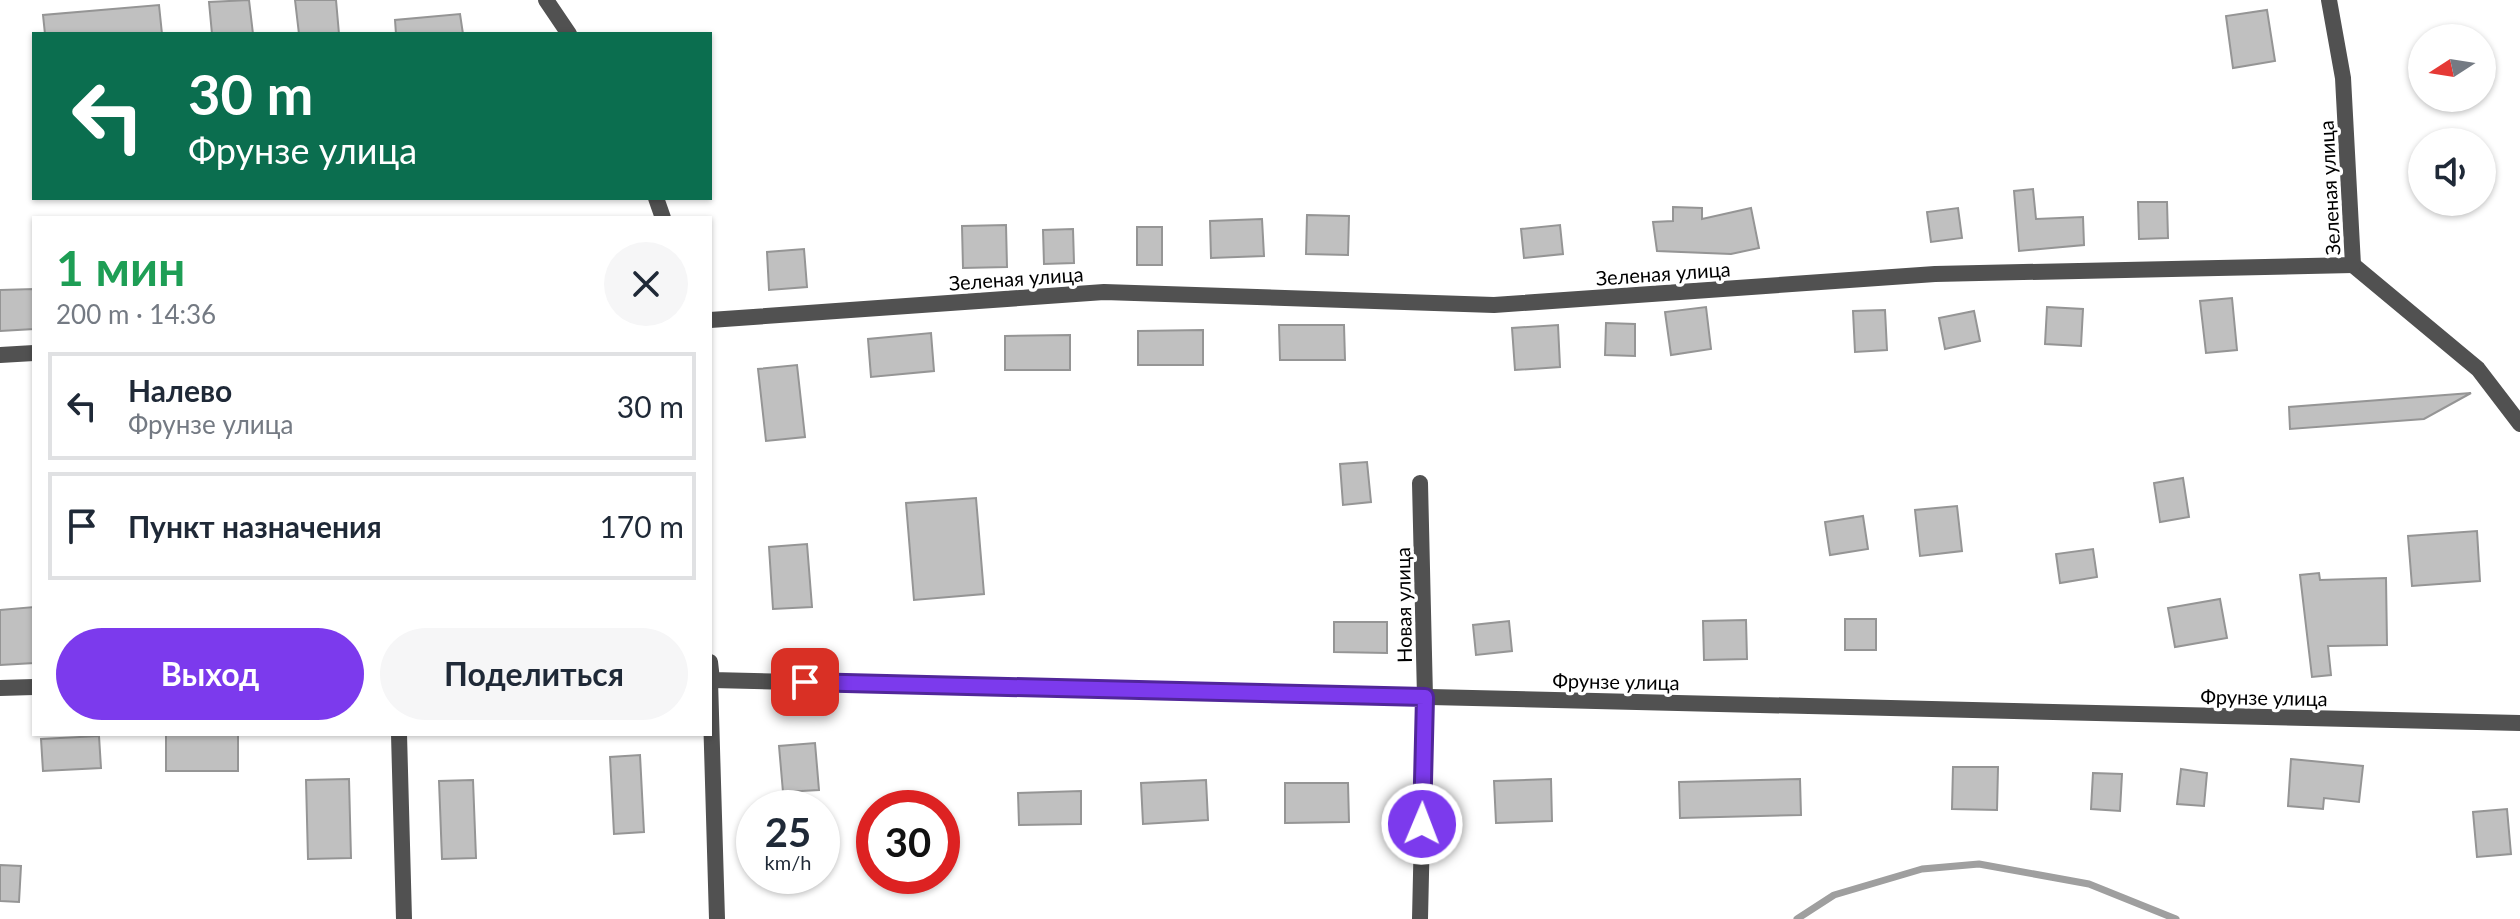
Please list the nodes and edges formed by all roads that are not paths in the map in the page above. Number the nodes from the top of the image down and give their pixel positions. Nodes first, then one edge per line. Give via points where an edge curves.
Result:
1 (546, 0) edge
2 (2329, 0) edge
3 (568, 32) edge
4 (2353, 265) junction
5 (712, 320) edge
6 (32, 353) edge
7 (0, 355) edge
8 (2520, 424) edge
9 (1420, 483) dead end
10 (712, 680) edge
11 (32, 687) edge
12 (0, 688) edge
13 (1425, 697) junction
14 (712, 720) edge
15 (2520, 723) edge
16 (399, 736) edge
17 (404, 919) edge
18 (717, 919) edge
19 (1420, 919) edge

1 - 3 street
2 - 4 street, Зеленая улица via 2343,78
4 - 5 street, Зеленая улица via 1935,274 1494,305 1104,292
4 - 8 street via 2478,369
6 - 7 street
9 - 13 street, Новая улица
10 - 13 street, Фрунзе улица
11 - 12 street
13 - 15 street, Фрунзе улица
13 - 19 street, Новая улица
14 - 18 street
16 - 17 street

